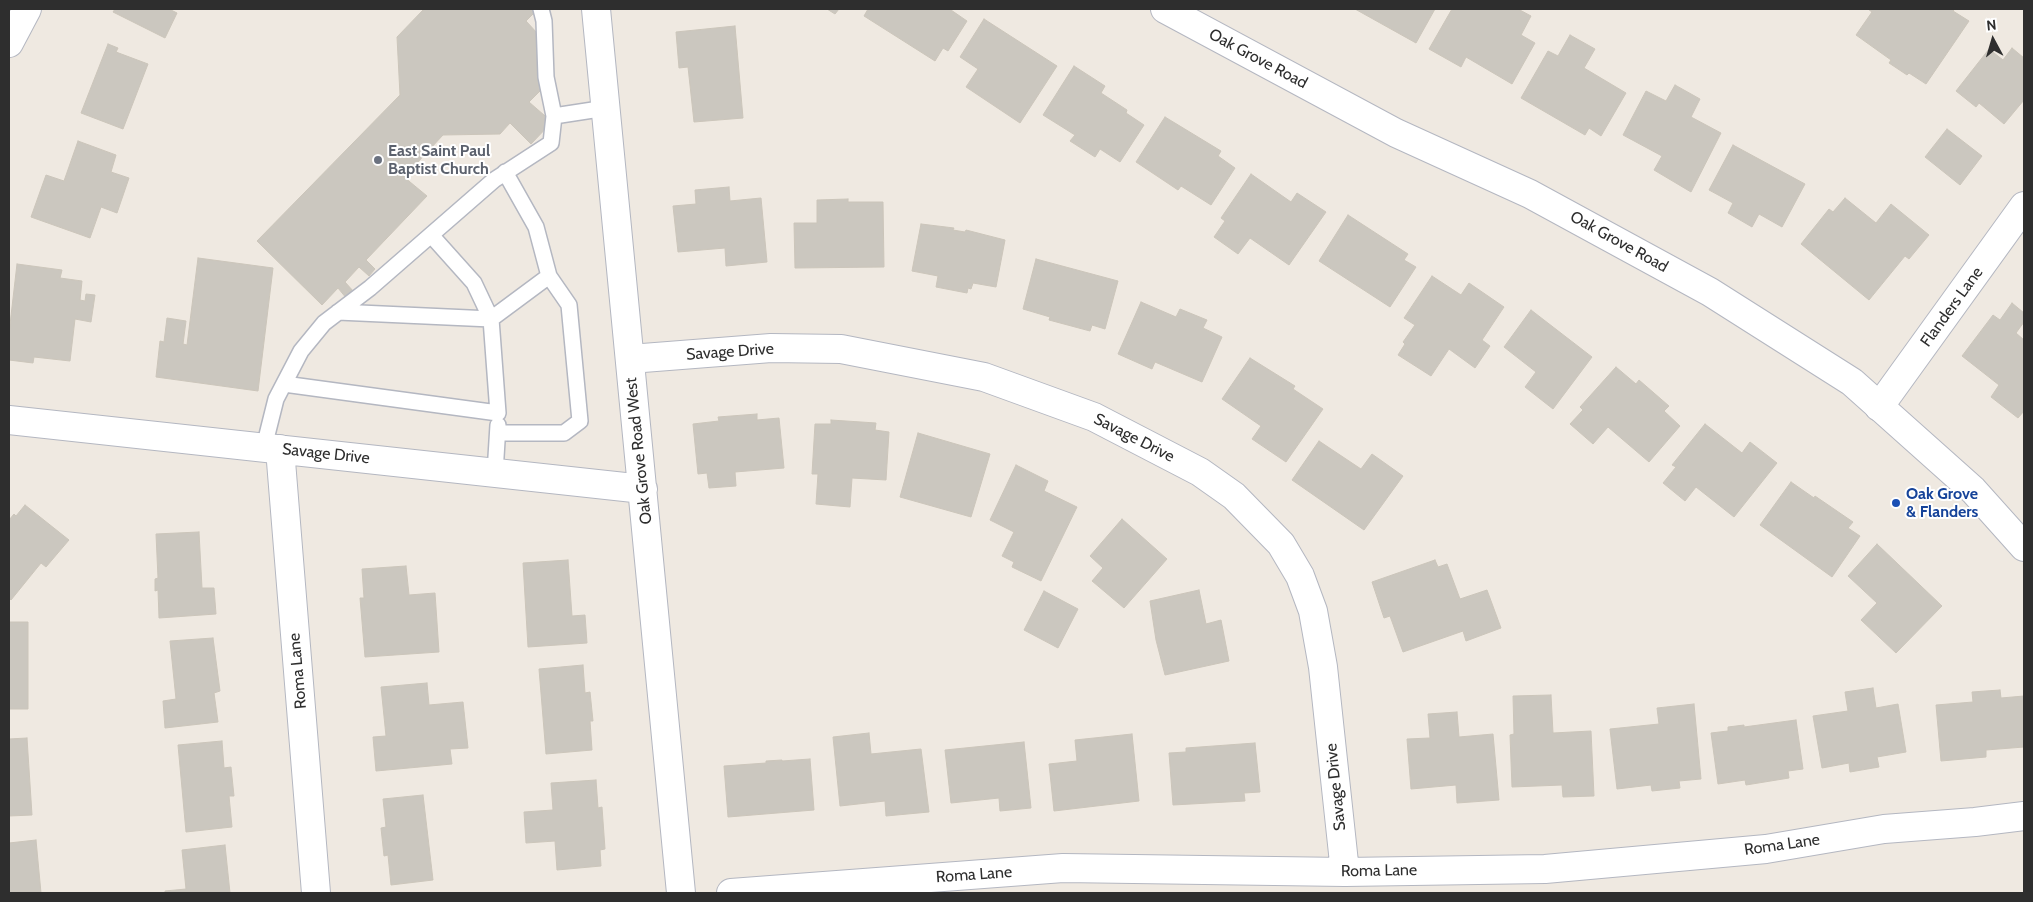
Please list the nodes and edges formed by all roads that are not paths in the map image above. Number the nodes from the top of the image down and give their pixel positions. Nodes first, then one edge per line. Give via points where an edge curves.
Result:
1 (27, 9) edge
2 (541, 9) edge
3 (596, 9) edge
4 (1166, 9) edge
5 (9, 43) edge
6 (606, 108) junction
7 (554, 116) junction
8 (505, 172) junction
9 (2024, 206) edge
10 (431, 235) junction
11 (549, 276) junction
12 (338, 312) junction
13 (491, 319) junction
14 (630, 359) junction
15 (284, 384) junction
16 (1879, 407) junction
17 (498, 413) junction
18 (9, 420) edge
19 (498, 433) junction
20 (272, 448) junction
21 (495, 472) junction
22 (643, 489) junction
23 (2024, 546) edge
24 (2024, 816) edge
25 (1345, 872) junction
26 (316, 893) edge
27 (681, 893) edge
28 (731, 893) edge

1 - 5 street
2 - 7 lane via 546,77
3 - 6 street, Oak Grove Road West
4 - 16 street, Oak Grove Road via 1396,133 1530,194 1710,292 1852,382
6 - 7 lane
6 - 14 street, Oak Grove Road West
7 - 8 lane via 551,143
8 - 10 lane
8 - 11 lane via 536,227
9 - 16 street, Flanders Lane
10 - 12 lane
10 - 13 lane via 474,284
11 - 13 lane
11 - 19 lane via 569,305 580,421 564,433
12 - 13 lane
12 - 15 lane via 324,323 301,352
13 - 17 lane
14 - 22 street, Oak Grove Road West
14 - 25 street, Savage Drive via 771,348 841,349 984,377 1094,417 1200,472 1234,496 1281,544 1300,576 1313,611 1323,666
15 - 17 lane
15 - 20 lane via 276,398
16 - 23 street, Oak Grove Road via 1973,490
17 - 19 lane
18 - 20 street, Savage Drive
19 - 21 lane
20 - 21 street, Savage Drive
20 - 26 street, Roma Lane
21 - 22 street, Savage Drive
22 - 27 street, Oak Grove Road West
24 - 25 street, Roma Lane via 1884,828 1766,849 1545,869
25 - 28 street, Roma Lane via 1062,868

